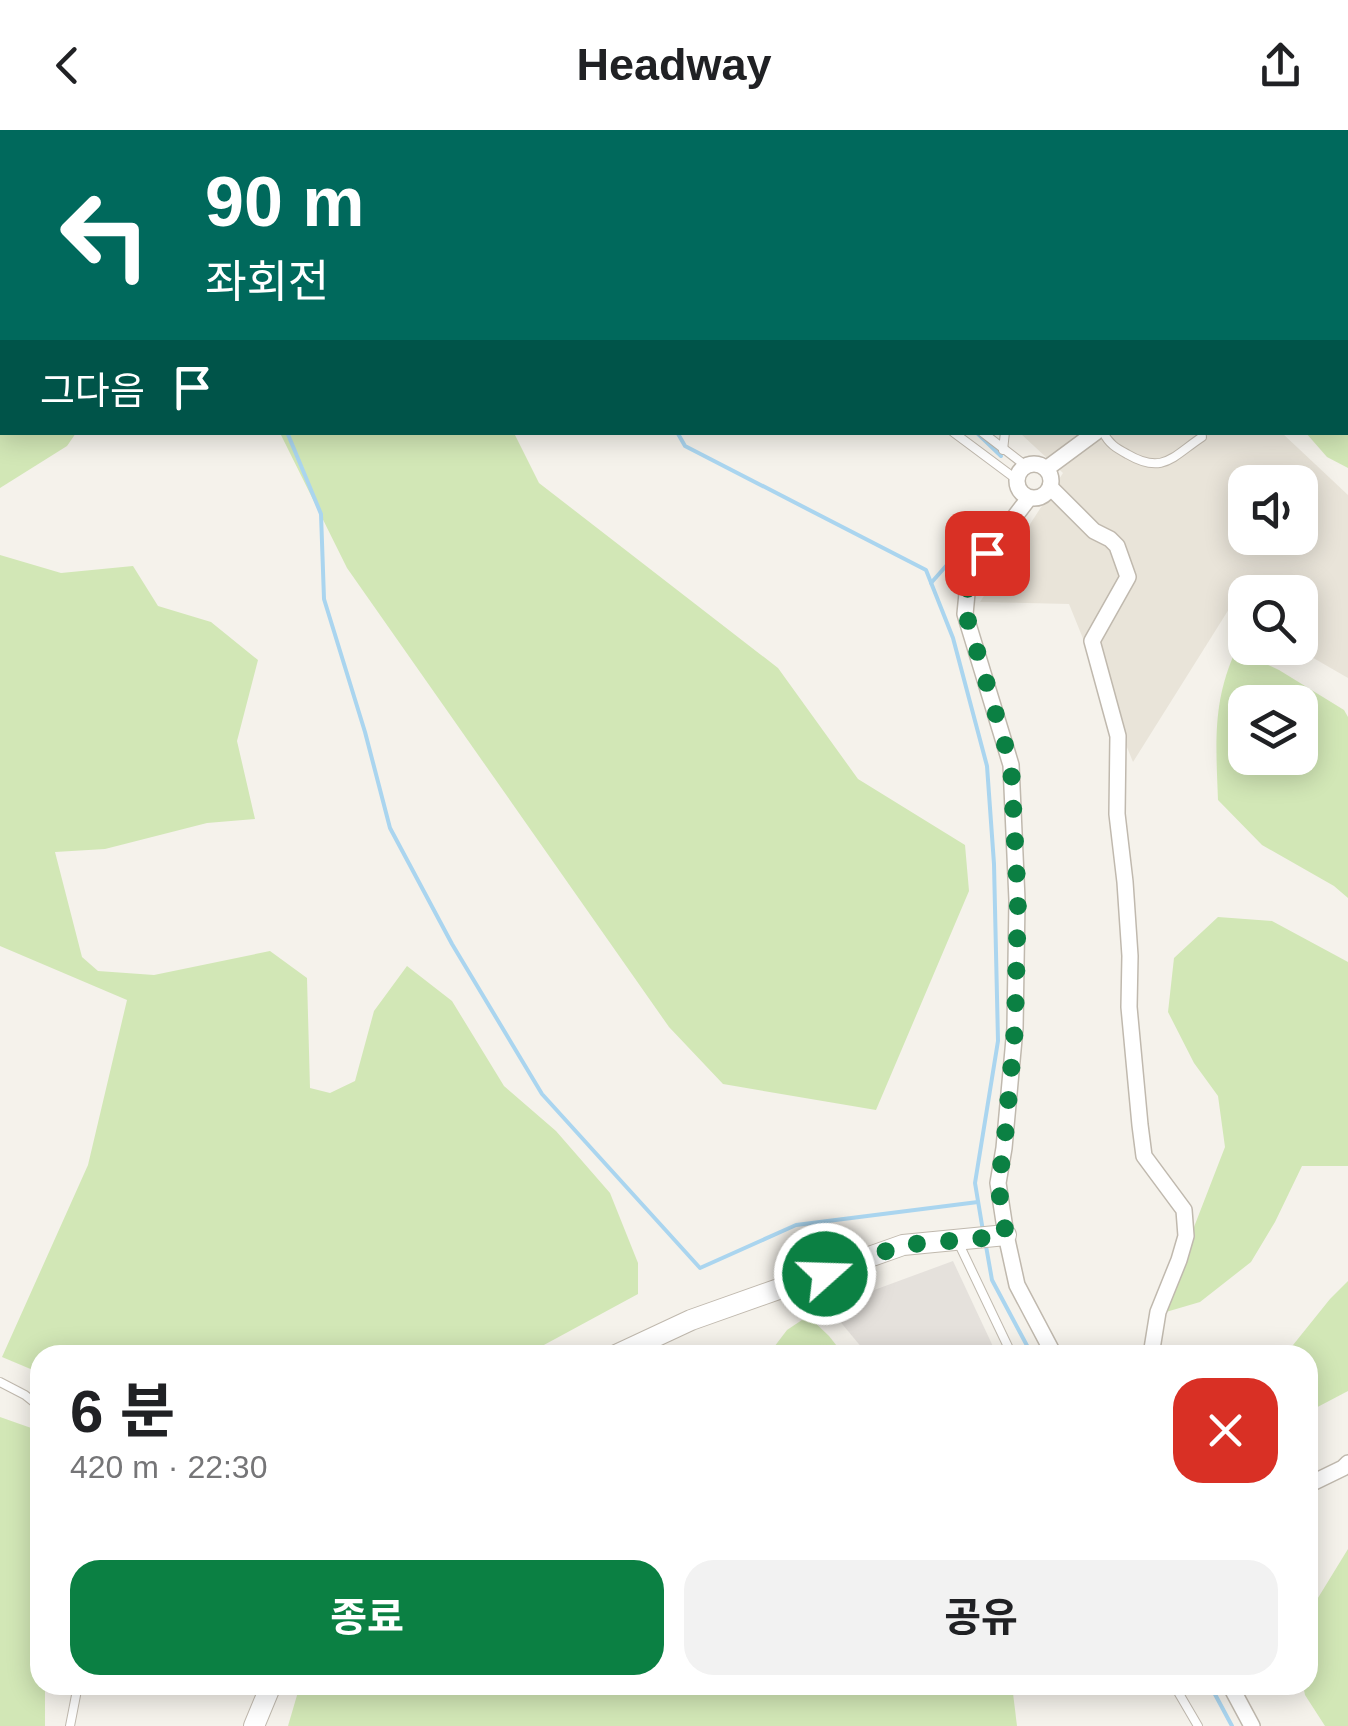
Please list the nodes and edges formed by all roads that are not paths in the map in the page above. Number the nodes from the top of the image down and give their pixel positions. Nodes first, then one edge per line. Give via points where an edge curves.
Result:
1 (959, 435) edge
2 (986, 435) edge
3 (1005, 435) edge
4 (1095, 435) edge
5 (1102, 435) edge
6 (1202, 435) edge
7 (1004, 450) junction
8 (1046, 469) junction
9 (1021, 472) junction
10 (1050, 486) junction
11 (1028, 498) junction
12 (1002, 1236) junction
13 (962, 1239) junction
14 (637, 1345) edge
15 (1008, 1345) edge
16 (1049, 1345) edge
17 (1153, 1345) edge
18 (0, 1382) edge
19 (30, 1399) edge
20 (1348, 1463) edge
21 (1318, 1479) edge
22 (76, 1695) edge
23 (266, 1695) edge
24 (1180, 1695) edge
25 (1235, 1695) edge
26 (70, 1726) edge
27 (254, 1726) edge
28 (1198, 1726) edge
29 (1252, 1726) edge

1 - 9 lane
2 - 7 lane
3 - 7 lane
4 - 8 street
5 - 6 lane via 1152,466
7 - 9 lane
8 - 9 street via 1036,464
8 - 10 street
9 - 11 street via 1019,490
10 - 11 street
10 - 17 street via 1117,546 1128,577 1092,641 1118,736 1117,814 1144,1156 1184,1210 1186,1236
11 - 12 street via 968,583 966,614 1011,765 1018,900 1015,1028 998,1184
12 - 13 street
12 - 16 street via 1017,1285
13 - 14 street via 902,1245
13 - 15 lane
18 - 19 lane
20 - 21 street
22 - 26 lane
23 - 27 street
24 - 28 lane
25 - 29 street

